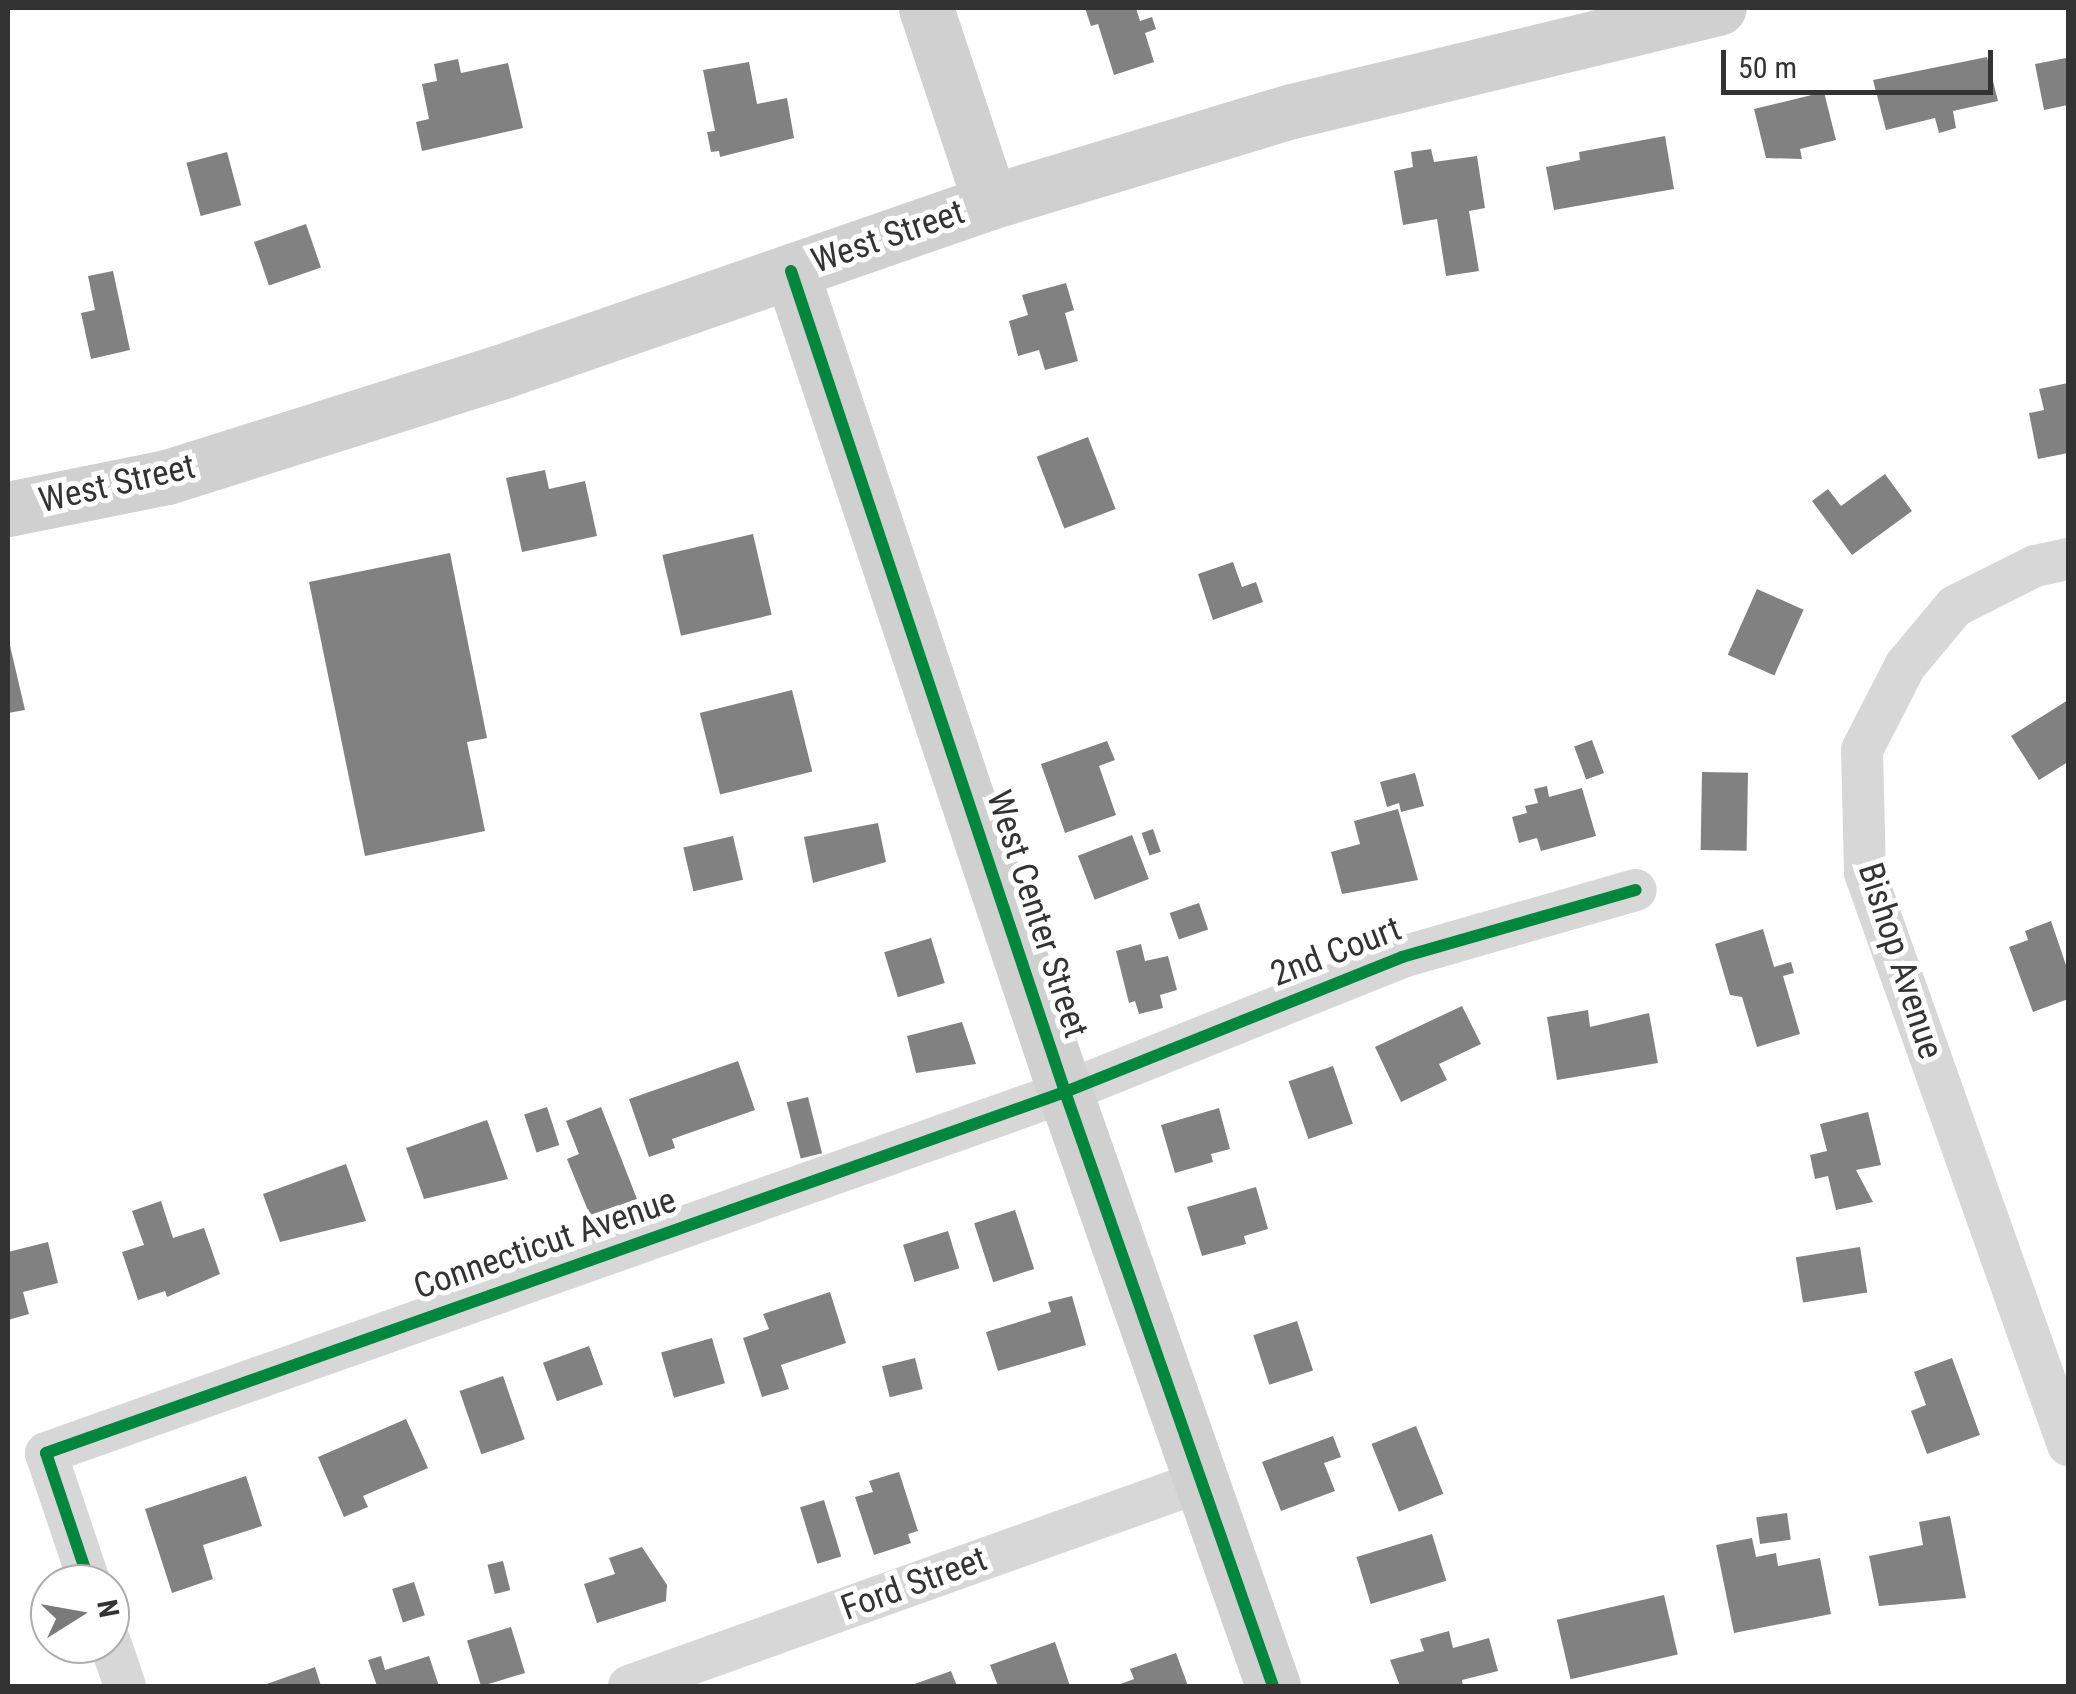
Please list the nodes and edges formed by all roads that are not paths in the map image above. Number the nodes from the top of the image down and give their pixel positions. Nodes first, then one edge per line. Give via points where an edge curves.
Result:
1 (926, 8) edge
2 (1719, 8) edge
3 (990, 202) junction
4 (791, 271) junction
5 (8, 509) edge
6 (2068, 559) edge
7 (1636, 890) dead end
8 (1065, 1092) junction
9 (2068, 1444) edge
10 (1199, 1482) junction
11 (83, 1564) edge
12 (630, 1686) edge
13 (1273, 1686) edge

1 - 3 main road
2 - 3 main road, West Street via 1292,111
3 - 4 main road, West Street
4 - 5 main road, West Street via 168,477
4 - 8 main road, West Center Street
6 - 9 street, Bishop Avenue via 2035,566 1955,606 1904,666 1862,750 1865,873
7 - 8 street, 2nd Court via 1402,957
8 - 10 main road, West Center Street
8 - 11 street, Connecticut Avenue via 46,1452
10 - 12 street, Ford Street
10 - 13 main road, West Center Street

